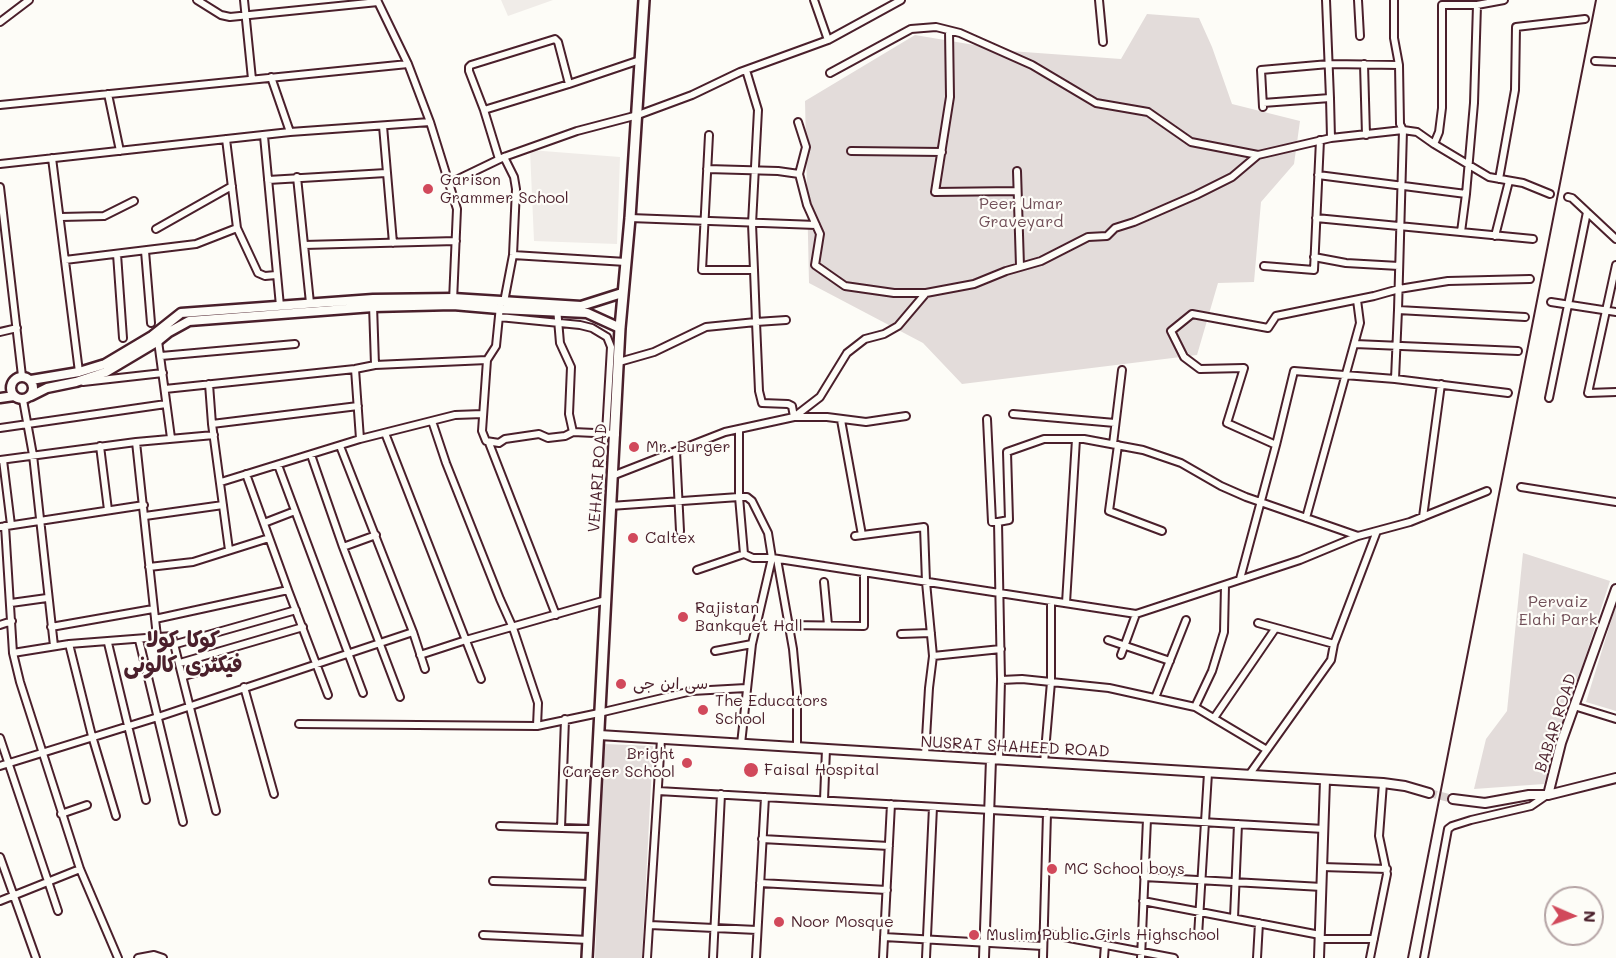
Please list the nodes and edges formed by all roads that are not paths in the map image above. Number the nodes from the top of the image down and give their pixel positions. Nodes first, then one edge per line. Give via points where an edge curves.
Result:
1 (29, 0) edge
2 (197, 0) edge
3 (244, 0) edge
4 (644, 0) edge
5 (901, 0) edge
6 (1099, 0) edge
7 (1326, 0) edge
8 (1358, 0) edge
9 (1394, 0) edge
10 (1503, 0) edge
11 (377, 1) edge
12 (817, 1) edge
13 (1467, 2) edge
14 (1477, 5) junction
15 (245, 16) junction
16 (1585, 19) dead end
17 (0, 22) edge
18 (950, 31) junction
19 (1360, 36) dead end
20 (828, 40) junction
21 (1103, 42) dead end
22 (640, 60) junction
23 (1594, 61) dead end
24 (1616, 62) edge
25 (408, 64) junction
26 (1329, 64) junction
27 (1364, 64) junction
28 (1399, 65) junction
29 (746, 70) junction
30 (830, 73) dead end
31 (271, 77) junction
32 (252, 80) junction
33 (569, 84) junction
34 (108, 94) junction
35 (1330, 98) junction
36 (0, 105) edge
37 (484, 110) junction
38 (638, 115) junction
39 (430, 122) junction
40 (798, 122) dead end
41 (383, 126) junction
42 (1403, 130) junction
43 (290, 132) junction
44 (709, 135) dead end
45 (1366, 135) junction
46 (264, 136) junction
47 (1331, 138) junction
48 (226, 139) junction
49 (1320, 140) junction
50 (1434, 144) junction
51 (120, 151) junction
52 (851, 152) dead end
53 (942, 152) junction
54 (1258, 155) junction
55 (52, 158) junction
56 (501, 158) junction
57 (0, 164) edge
58 (1468, 165) junction
59 (707, 169) junction
60 (755, 170) junction
61 (1017, 171) dead end
62 (386, 173) junction
63 (799, 174) junction
64 (1318, 175) junction
65 (297, 177) junction
66 (1499, 179) junction
67 (268, 180) junction
68 (1509, 181) junction
69 (450, 183) junction
70 (232, 186) junction
71 (1401, 186) junction
72 (0, 187) edge
73 (1017, 191) junction
74 (1466, 194) junction
75 (1550, 194) dead end
76 (1568, 197) dead end
77 (134, 201) dead end
78 (1587, 212) junction
79 (60, 217) junction
80 (630, 218) junction
81 (1316, 218) junction
82 (705, 222) junction
83 (752, 224) junction
84 (816, 225) junction
85 (1400, 226) junction
86 (237, 228) junction
87 (156, 229) dead end
88 (1461, 232) junction
89 (1495, 236) junction
90 (1533, 239) dead end
91 (1616, 239) edge
92 (456, 241) junction
93 (393, 243) junction
94 (304, 245) junction
95 (145, 251) junction
96 (117, 254) junction
97 (513, 255) junction
98 (1314, 257) junction
99 (65, 260) junction
100 (626, 262) junction
101 (1616, 265) edge
102 (1020, 266) junction
103 (1264, 266) dead end
104 (1399, 266) junction
105 (754, 270) junction
106 (276, 275) junction
107 (1530, 279) dead end
108 (1399, 289) junction
109 (622, 293) junction
110 (926, 293) junction
111 (1357, 300) junction
112 (453, 301) junction
113 (1551, 302) dead end
114 (310, 303) junction
115 (373, 303) junction
116 (1567, 304) junction
117 (280, 306) junction
118 (501, 308) junction
119 (557, 308) junction
120 (1398, 310) junction
121 (1607, 310) junction
122 (1616, 312) edge
123 (1525, 317) dead end
124 (786, 320) dead end
125 (756, 322) junction
126 (151, 323) dead end
127 (558, 324) junction
128 (17, 328) junction
129 (620, 328) junction
130 (0, 332) edge
131 (123, 338) dead end
132 (159, 341) junction
133 (295, 344) dead end
134 (1354, 344) junction
135 (1396, 346) junction
136 (1518, 351) dead end
137 (161, 356) junction
138 (487, 360) junction
139 (619, 362) junction
140 (375, 365) junction
141 (356, 369) junction
142 (1122, 370) dead end
143 (79, 372) junction
144 (163, 373) junction
145 (1346, 375) junction
146 (26, 378) junction
147 (1395, 379) junction
148 (76, 382) junction
149 (209, 384) junction
150 (1441, 384) junction
151 (0, 389) edge
152 (165, 389) junction
153 (12, 391) junction
154 (1616, 392) edge
155 (1508, 393) dead end
156 (0, 398) edge
157 (27, 398) junction
158 (1549, 398) dead end
159 (166, 404) junction
160 (358, 406) junction
161 (483, 414) junction
162 (1013, 414) dead end
163 (906, 416) dead end
164 (794, 417) junction
165 (987, 418) dead end
166 (841, 420) junction
167 (432, 421) junction
168 (1115, 423) junction
169 (28, 424) junction
170 (212, 424) junction
171 (0, 428) edge
172 (739, 429) junction
173 (573, 432) junction
174 (385, 433) junction
175 (611, 434) junction
176 (214, 435) junction
177 (171, 438) junction
178 (360, 439) junction
179 (1076, 439) junction
180 (136, 442) junction
181 (489, 443) junction
182 (1115, 445) junction
183 (1276, 445) junction
184 (100, 446) junction
185 (340, 446) junction
186 (676, 451) junction
187 (33, 455) junction
188 (311, 455) junction
189 (1, 460) edge
190 (278, 465) junction
191 (246, 474) junction
192 (612, 476) junction
193 (221, 482) junction
194 (1521, 487) dead end
195 (1487, 491) dead end
196 (739, 497) junction
197 (678, 500) junction
198 (1616, 502) edge
199 (1262, 503) junction
200 (144, 505) junction
201 (223, 505) junction
202 (610, 506) junction
203 (108, 510) junction
204 (295, 511) junction
205 (144, 516) junction
206 (1422, 517) junction
207 (1306, 518) junction
208 (39, 522) junction
209 (998, 522) junction
210 (264, 523) junction
211 (5, 526) edge
212 (680, 531) dead end
213 (1162, 531) dead end
214 (1377, 531) junction
215 (376, 536) junction
216 (1358, 537) junction
217 (269, 538) junction
218 (343, 547) junction
219 (228, 550) junction
220 (744, 554) junction
221 (774, 559) junction
222 (149, 567) junction
223 (697, 570) dead end
224 (864, 574) junction
225 (1240, 579) junction
226 (824, 582) dead end
227 (926, 582) junction
228 (1225, 585) junction
229 (1616, 589) edge
230 (288, 590) junction
231 (1000, 594) junction
232 (47, 598) junction
233 (606, 600) junction
234 (1052, 602) junction
235 (11, 603) junction
236 (1066, 603) junction
237 (153, 609) junction
238 (296, 610) junction
239 (1137, 614) junction
240 (556, 615) junction
241 (155, 619) junction
242 (1186, 620) dead end
243 (12, 621) junction
244 (1258, 623) dead end
245 (0, 625) edge
246 (788, 625) junction
247 (828, 625) junction
248 (51, 627) junction
249 (303, 627) junction
250 (513, 628) junction
251 (1275, 629) junction
252 (413, 632) junction
253 (931, 633) junction
254 (901, 634) dead end
255 (157, 637) junction
256 (139, 640) junction
257 (466, 640) junction
258 (1108, 640) dead end
259 (108, 643) junction
260 (380, 643) junction
261 (69, 644) junction
262 (176, 644) junction
263 (752, 644) junction
264 (1334, 644) junction
265 (54, 646) junction
266 (1125, 646) junction
267 (1001, 649) junction
268 (715, 651) dead end
269 (13, 653) junction
270 (349, 655) junction
271 (420, 655) junction
272 (1121, 655) dead end
273 (933, 656) junction
274 (1170, 661) junction
275 (233, 662) dead end
276 (180, 663) junction
277 (317, 665) junction
278 (425, 669) dead end
279 (183, 676) junction
280 (481, 679) dead end
281 (1001, 680) junction
282 (1051, 682) junction
283 (244, 687) junction
284 (746, 687) junction
285 (363, 693) dead end
286 (328, 695) dead end
287 (400, 697) dead end
288 (1155, 698) junction
289 (190, 706) junction
290 (1195, 706) junction
291 (1575, 706) junction
292 (599, 714) junction
293 (158, 717) junction
294 (1214, 718) junction
295 (564, 719) junction
296 (1616, 719) edge
297 (299, 724) dead end
298 (537, 726) junction
299 (128, 727) junction
300 (599, 735) junction
301 (92, 736) junction
302 (0, 738) edge
303 (661, 739) junction
304 (741, 744) junction
305 (797, 748) junction
306 (826, 749) junction
307 (1267, 750) junction
308 (42, 753) junction
309 (925, 755) junction
310 (995, 760) junction
311 (8, 763) junction
312 (1044, 763) junction
313 (0, 766) edge
314 (1208, 772) junction
315 (1249, 775) junction
316 (1616, 778) edge
317 (1325, 780) junction
318 (1383, 783) junction
319 (658, 791) junction
320 (1429, 792) tunnel mouth
321 (274, 794) dead end
322 (721, 794) junction
323 (1548, 795) junction
324 (765, 797) junction
325 (1453, 799) tunnel mouth
326 (146, 800) dead end
327 (824, 800) junction
328 (891, 804) junction
329 (87, 805) dead end
330 (933, 807) junction
331 (990, 810) junction
332 (216, 811) dead end
333 (1047, 813) junction
334 (61, 814) junction
335 (116, 816) dead end
336 (1147, 819) junction
337 (183, 822) dead end
338 (1205, 822) junction
339 (1238, 824) junction
340 (500, 826) dead end
341 (561, 828) junction
342 (593, 829) junction
343 (1324, 829) junction
344 (762, 838) junction
345 (889, 846) junction
346 (0, 857) edge
347 (1322, 867) junction
348 (80, 869) junction
349 (1387, 869) junction
350 (1144, 877) junction
351 (1201, 880) junction
352 (493, 881) dead end
353 (1236, 882) junction
354 (47, 883) junction
355 (760, 883) junction
356 (591, 884) junction
357 (1322, 887) junction
358 (887, 890) junction
359 (13, 896) junction
360 (0, 901) edge
361 (1143, 901) junction
362 (58, 911) dead end
363 (1199, 912) junction
364 (1234, 918) junction
365 (1259, 923) junction
366 (650, 925) junction
367 (714, 928) junction
368 (757, 930) junction
369 (1043, 933) junction
370 (483, 935) dead end
371 (1198, 936) dead end
372 (884, 937) junction
373 (1320, 937) junction
374 (1374, 939) junction
375 (589, 940) junction
376 (927, 940) junction
377 (985, 943) junction
378 (1105, 945) junction
379 (1043, 946) junction
380 (1141, 955) edge
381 (36, 958) edge
382 (118, 958) edge
383 (138, 958) edge
384 (163, 958) edge
385 (588, 958) edge
386 (648, 958) edge
387 (713, 958) edge
388 (756, 958) edge
389 (883, 958) edge
390 (926, 958) edge
391 (984, 958) edge
392 (1043, 958) edge
393 (1104, 958) edge
394 (1174, 958) edge
395 (1257, 958) edge
396 (1319, 958) edge
397 (1370, 958) edge
398 (1424, 958) edge

1 - 17 street
2 - 15 street via 221,15
3 - 15 street
4 - 22 main road, VEHARI ROAD
5 - 20 street
6 - 21 street
7 - 26 street
8 - 19 street
9 - 28 street
10 - 14 street
11 - 15 street
11 - 25 street
12 - 20 street
13 - 14 street
13 - 50 street via 1442,4 1442,108
14 - 58 street
15 - 32 street
16 - 66 street via 1516,27 1515,90
18 - 30 street via 936,27 911,29
18 - 53 street via 950,97
18 - 54 street via 1032,65 1096,103 1148,112 1191,142
20 - 29 street
22 - 33 street
22 - 38 main road, VEHARI ROAD
23 - 24 street
25 - 31 street
25 - 39 street
26 - 27 street
26 - 35 street
26 - 35 street via 1261,70 1263,105
27 - 28 street
27 - 45 street
28 - 42 street
29 - 38 street
29 - 60 street via 758,110
31 - 32 street
31 - 43 street
32 - 34 street
33 - 37 street
33 - 37 street via 558,42 551,39 469,67
34 - 36 street
34 - 51 street
35 - 47 street
37 - 56 street
38 - 56 street via 577,131
38 - 80 main road, VEHARI ROAD
39 - 41 street
39 - 69 street
40 - 63 street via 806,147
41 - 43 street
41 - 62 street
42 - 45 street
42 - 50 street via 1417,132
42 - 71 street
43 - 46 street
44 - 59 street
45 - 47 street
46 - 48 street
46 - 67 street
47 - 49 street
48 - 51 street
48 - 70 street
49 - 54 street
49 - 64 street
50 - 58 street
51 - 55 street
52 - 53 street
53 - 73 street via 935,192
54 - 102 street via 1232,177 1197,195 1114,228 1107,236 1088,237 1041,261
55 - 57 street
55 - 79 street
56 - 69 street
56 - 97 street via 514,177 516,189
58 - 66 street
58 - 74 street
59 - 60 street
59 - 82 street
60 - 63 street
60 - 83 street
61 - 73 street
62 - 65 street
62 - 93 street
63 - 84 street
64 - 71 street
64 - 81 street
65 - 67 street
65 - 94 street
66 - 68 street
67 - 106 street
68 - 75 street
68 - 89 street
69 - 92 street via 457,209
70 - 86 street
70 - 87 street
71 - 74 street
71 - 85 street
72 - 128 street
73 - 102 street
74 - 88 street
76 - 78 street
77 - 79 street via 104,216
78 - 91 street
78 - 116 street
79 - 99 street
80 - 82 street
80 - 100 main road, VEHARI ROAD
81 - 85 street
81 - 98 street
82 - 83 street
82 - 105 street via 702,270
83 - 84 street
83 - 105 street
84 - 110 street via 819,234 815,264 845,286
85 - 88 street
85 - 104 street
86 - 95 street via 196,244
86 - 106 street via 258,273
88 - 89 street
89 - 90 street
92 - 93 street
92 - 112 street
93 - 94 street
94 - 114 street
95 - 96 street
95 - 126 street
96 - 99 street
96 - 131 street
97 - 100 street
97 - 118 street
98 - 103 street via 1314,270
98 - 104 street
99 - 143 street
100 - 109 main road, VEHARI ROAD
101 - 121 street
102 - 110 street via 974,284
104 - 108 street
105 - 125 street
106 - 117 street
107 - 108 street via 1448,281
108 - 111 street
108 - 120 street
109 - 119 main road via 581,306
109 - 129 main road, VEHARI ROAD
110 - 164 street via 897,326 865,339 847,353 820,397
111 - 134 street via 1360,323
111 - 183 street via 1276,316 1268,328 1192,314 1171,331 1184,357 1200,369 1244,368 1227,423
112 - 115 main road
112 - 118 main road
113 - 116 street
114 - 115 main road
114 - 117 main road
115 - 132 main road via 189,321
115 - 140 street
116 - 121 street
116 - 158 street
117 - 143 main road via 181,313 105,364
118 - 119 main road
118 - 127 street
118 - 138 street via 496,346
119 - 127 street
119 - 129 main road via 587,313
120 - 123 street
120 - 135 street
121 - 122 street
121 - 154 street via 1588,393
124 - 125 street
125 - 139 street via 706,327 654,352
125 - 164 street via 760,399 766,404 792,406
127 - 173 street via 560,343 571,367 569,414
127 - 175 street via 592,328 610,341
128 - 130 street
128 - 146 street
129 - 139 main road, VEHARI ROAD
132 - 137 street
132 - 148 main road via 106,372
133 - 137 street
134 - 135 street
134 - 145 street
135 - 136 street
135 - 147 street
137 - 144 street
138 - 140 street
138 - 161 street
139 - 175 main road, VEHARI ROAD
140 - 141 street
141 - 149 street
141 - 160 street
142 - 168 street
143 - 146 main road
144 - 148 street
144 - 152 street
145 - 147 street
145 - 183 street via 1294,371
145 - 207 street
146 - 153 main road via 15,380
146 - 157 main road via 33,385
147 - 150 street
148 - 157 main road via 47,388
149 - 152 street
149 - 170 street
150 - 155 street
150 - 206 street
151 - 153 main road
152 - 159 street
153 - 156 main road
153 - 157 main road
157 - 169 street
159 - 169 street
159 - 177 street
160 - 170 street
160 - 178 street
161 - 167 street
161 - 181 street via 482,431
162 - 168 street
163 - 166 street via 866,422
164 - 166 street
164 - 172 street
165 - 209 street via 992,522
166 - 227 street via 858,536 924,527
167 - 174 street
167 - 250 street
168 - 182 street
169 - 171 street
169 - 187 street
170 - 176 street
172 - 186 street
172 - 196 street
173 - 175 street
173 - 181 street
174 - 178 street
174 - 257 street
175 - 192 main road, VEHARI ROAD
176 - 177 street
176 - 193 street
177 - 180 street
178 - 185 street
179 - 182 street
179 - 209 street via 1044,438 1007,452 1009,520
179 - 236 street
180 - 184 street
180 - 200 street
181 - 240 street
182 - 199 street via 1182,463 1221,486
182 - 213 street via 1108,511
183 - 199 street
184 - 187 street
184 - 203 street
185 - 188 street
185 - 215 street
186 - 192 street
186 - 197 street
187 - 189 street
187 - 208 street
188 - 190 street
188 - 218 street
189 - 211 street
190 - 191 street
190 - 204 street
191 - 193 street
191 - 210 street
192 - 202 main road, VEHARI ROAD
193 - 201 street
194 - 198 street
195 - 206 street
196 - 197 street
196 - 220 street
196 - 221 street via 752,501 768,533
197 - 202 street
197 - 212 street
199 - 207 street
199 - 225 street
200 - 203 street
200 - 205 street
201 - 205 street
201 - 219 street
202 - 233 main road, VEHARI ROAD
203 - 208 street
204 - 210 street
204 - 270 street
205 - 222 street
206 - 214 street
207 - 216 street
208 - 211 street
208 - 232 street
209 - 231 street
210 - 217 street
211 - 235 street
214 - 216 street
214 - 264 street
215 - 218 street
215 - 252 street
216 - 225 street
217 - 219 street
217 - 230 street
218 - 260 street
219 - 222 street via 193,562
220 - 221 street
220 - 223 street
221 - 224 street
221 - 246 street
221 - 263 street
222 - 237 street
224 - 227 street
224 - 247 street via 864,626
225 - 228 street
226 - 247 street
227 - 231 street
227 - 253 street
228 - 239 street
228 - 290 street via 1224,632 1212,671
229 - 291 street, BABAR ROAD
230 - 238 street
230 - 241 street
231 - 234 street
231 - 267 street
232 - 235 street
232 - 248 street
233 - 240 street
233 - 292 main road, VEHARI ROAD
234 - 236 street
234 - 282 street
235 - 243 street
236 - 239 street
237 - 241 street
237 - 248 street
238 - 249 street
238 - 262 street
239 - 266 street
240 - 250 street
241 - 255 street
242 - 274 street
243 - 245 street
243 - 269 street
244 - 251 street
246 - 247 street
246 - 305 street via 797,692
248 - 265 street
249 - 276 street
249 - 277 street
250 - 257 street
250 - 298 street via 538,703
251 - 264 street
251 - 294 street
252 - 260 street
252 - 271 street
253 - 254 street
253 - 273 street
255 - 256 street
255 - 262 street via 172,636
256 - 259 street
256 - 293 street
257 - 271 street
257 - 280 street
258 - 266 street
259 - 261 street
259 - 299 street
260 - 270 street
260 - 287 street
261 - 265 street
261 - 301 street
262 - 276 street
263 - 268 street
263 - 284 street
264 - 307 street via 1331,660
265 - 269 street
266 - 272 street
266 - 274 street
267 - 273 street
267 - 281 street
269 - 308 street
270 - 277 street
270 - 285 street
271 - 278 street
273 - 309 street
274 - 288 street
275 - 279 street
276 - 279 street
277 - 283 street
277 - 286 street
279 - 289 street
281 - 282 street
281 - 310 street
282 - 288 street
282 - 312 street
283 - 289 street
283 - 321 street
284 - 292 street via 692,691
284 - 304 street
288 - 290 street
289 - 293 street
289 - 332 street
290 - 294 street
291 - 296 street
291 - 323 street, BABAR ROAD
292 - 295 street
292 - 300 main road, VEHARI ROAD
293 - 299 street
293 - 337 street
294 - 307 street
295 - 298 street
295 - 341 street
297 - 298 street
299 - 301 street
299 - 326 street
300 - 303 street, NUSRAT SHAHEED ROAD
300 - 342 main road, VEHARI ROAD
301 - 308 street
301 - 335 street
302 - 311 street
303 - 304 street, NUSRAT SHAHEED ROAD
303 - 319 street
304 - 305 street, NUSRAT SHAHEED ROAD
305 - 306 street, NUSRAT SHAHEED ROAD
306 - 309 street, NUSRAT SHAHEED ROAD
306 - 327 street
307 - 315 street
308 - 311 street
308 - 334 street
309 - 310 street, NUSRAT SHAHEED ROAD
310 - 312 street, NUSRAT SHAHEED ROAD
310 - 331 street
311 - 313 street
311 - 354 street
312 - 314 street, NUSRAT SHAHEED ROAD
314 - 315 street, NUSRAT SHAHEED ROAD
314 - 338 street
315 - 317 street, NUSRAT SHAHEED ROAD
316 - 323 street
317 - 318 street, NUSRAT SHAHEED ROAD
317 - 343 street
318 - 320 street, NUSRAT SHAHEED ROAD
318 - 349 street via 1379,836
319 - 322 street
319 - 366 street
322 - 324 street
322 - 367 street
323 - 325 street, BABAR ROAD via 1495,802
323 - 398 street via 1531,806 1448,829
324 - 327 street
324 - 344 street
327 - 328 street
328 - 330 street
328 - 345 street
329 - 334 street
330 - 331 street
330 - 376 street
331 - 333 street
331 - 377 street
333 - 336 street
333 - 369 street
334 - 348 street
336 - 338 street
336 - 350 street
338 - 339 street
338 - 351 street
339 - 343 street
339 - 353 street
340 - 341 street
341 - 342 street
342 - 356 main road, VEHARI ROAD
343 - 347 street
344 - 345 street
344 - 355 street
345 - 358 street
346 - 359 street
347 - 349 street
347 - 357 street
348 - 354 street
348 - 382 street
349 - 374 street
350 - 351 street
350 - 361 street
351 - 353 street
351 - 363 street
352 - 356 street
353 - 357 street
353 - 364 street
354 - 359 street
354 - 362 street
355 - 358 street
355 - 368 street
356 - 375 main road, VEHARI ROAD
357 - 373 street
358 - 372 street
359 - 360 street
359 - 381 street
361 - 363 street
361 - 380 street
363 - 364 street
363 - 371 street
364 - 365 street
365 - 373 street
365 - 395 street
366 - 367 street
366 - 386 street
367 - 368 street
367 - 387 street
368 - 388 street
369 - 378 street
369 - 379 street
370 - 375 street
372 - 376 street
372 - 389 street
373 - 374 street
373 - 396 street
374 - 397 street
375 - 385 main road, VEHARI ROAD
376 - 377 street
376 - 390 street
377 - 379 street
377 - 391 street
378 - 380 street
378 - 393 street
379 - 392 street
380 - 394 street
383 - 384 street

